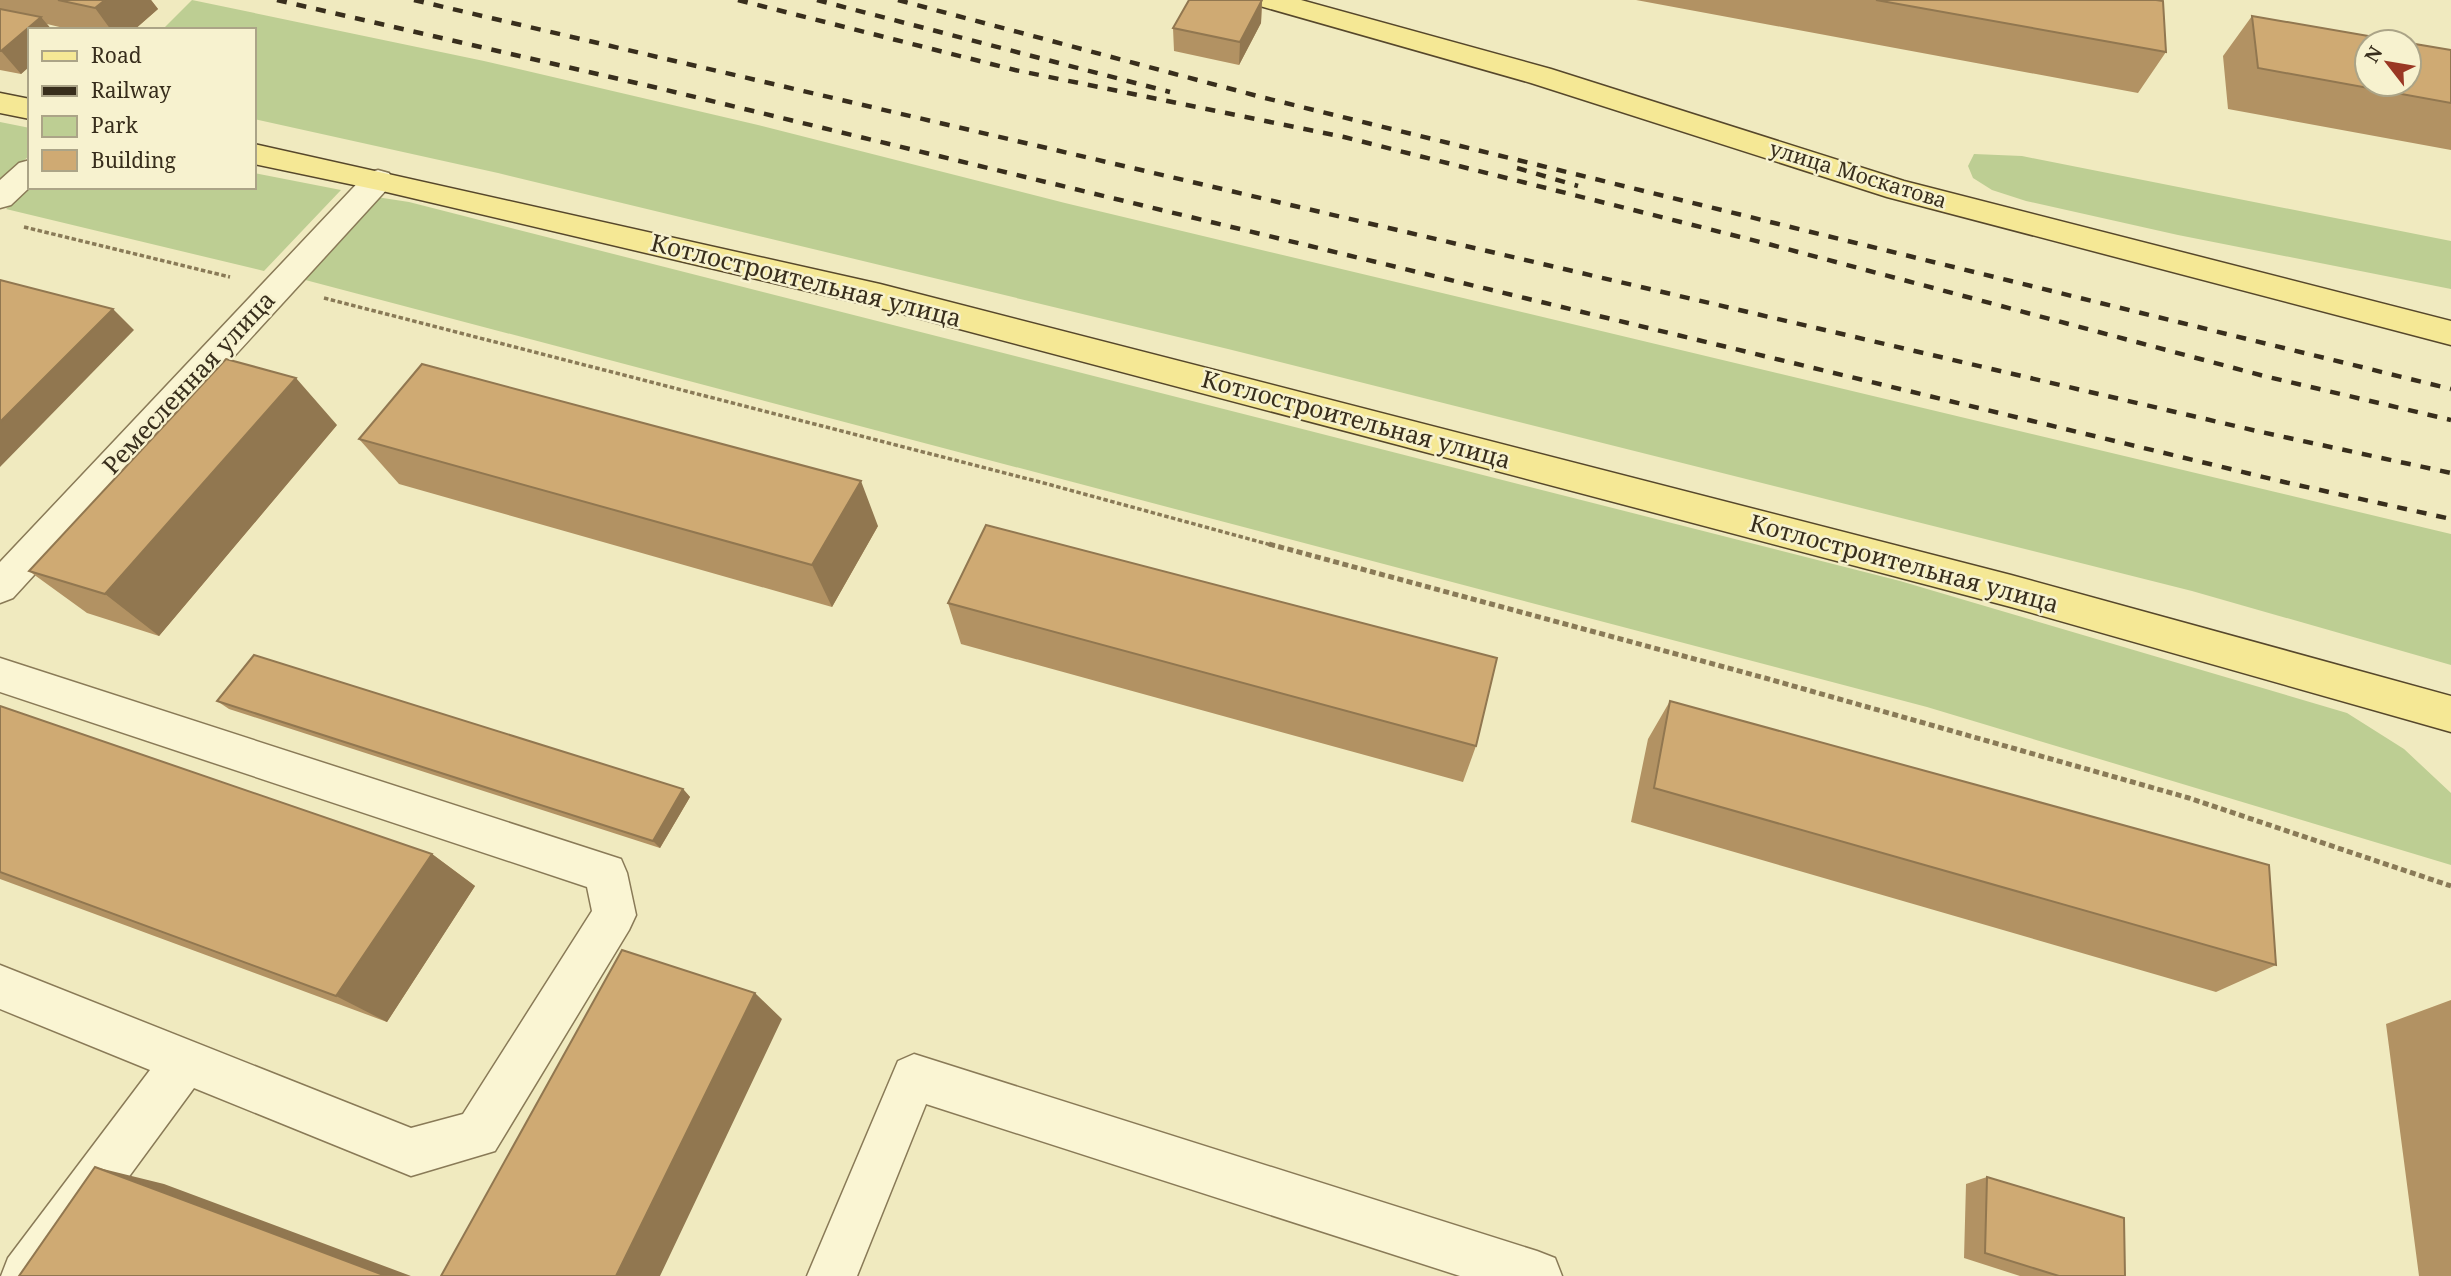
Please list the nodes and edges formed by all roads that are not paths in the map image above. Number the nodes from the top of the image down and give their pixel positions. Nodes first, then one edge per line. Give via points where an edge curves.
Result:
1 (1270, 0) edge
2 (0, 103) edge
3 (28, 109) edge
4 (256, 155) edge
5 (28, 172) edge
6 (378, 180) junction
7 (0, 197) edge
8 (2451, 333) edge
9 (0, 587) edge
10 (0, 675) edge
11 (2451, 715) edge
12 (0, 987) edge
13 (185, 1062) junction
14 (26, 1276) edge
15 (832, 1276) edge
16 (1537, 1276) edge

1 - 8 main road, улица Москатова via 1541,76 1898,190
2 - 3 main road
4 - 6 main road, Котлостроительная улица
5 - 7 street
6 - 9 street, Ремесленная улица
6 - 11 main road, Котлостроительная улица via 880,296 1997,587
10 - 13 street via 606,873 614,915 478,1134 411,1152
12 - 13 street
13 - 14 street
15 - 16 street via 914,1077

